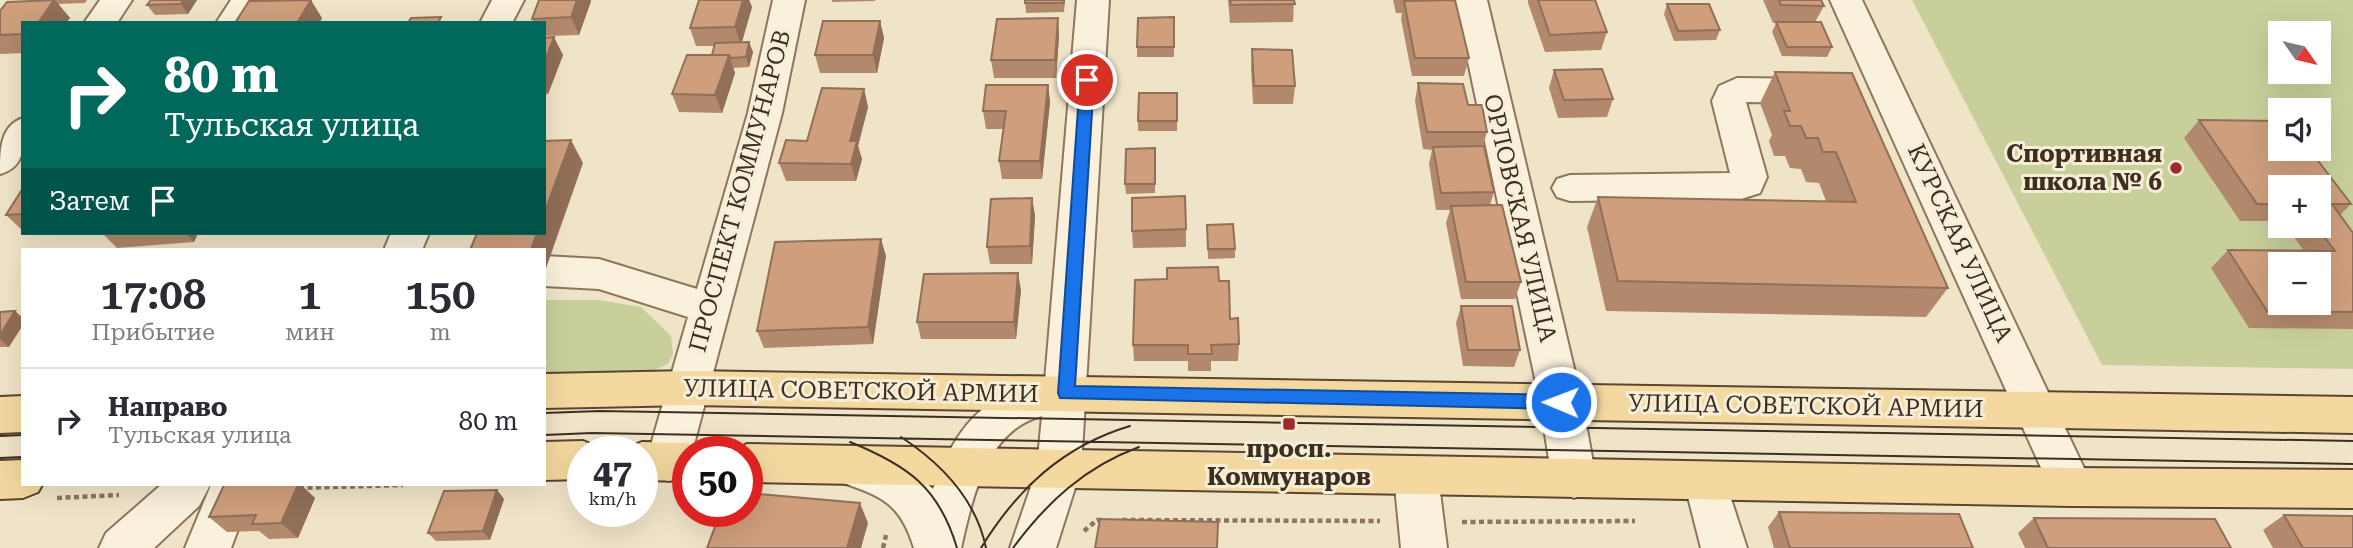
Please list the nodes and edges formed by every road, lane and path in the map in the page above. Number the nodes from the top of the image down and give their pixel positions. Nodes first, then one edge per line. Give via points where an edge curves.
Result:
1 (116, 0) edge
2 (247, 0) edge
3 (508, 0) edge
4 (789, 0) edge
5 (1093, 0) edge
6 (1471, 0) edge
7 (1846, 0) edge
8 (101, 21) edge
9 (233, 21) edge
10 (497, 21) edge
11 (1889, 92) junction
12 (21, 133) edge
13 (0, 161) edge
14 (1570, 188) dead end
15 (546, 271) edge
16 (709, 308) junction
17 (690, 388) junction
18 (546, 391) edge
19 (1066, 393) junction
20 (1561, 402) junction
21 (2038, 410) junction
22 (21, 414) edge
23 (0, 415) edge
24 (2353, 415) edge
25 (567, 460) edge
26 (546, 461) edge
27 (666, 462) edge
28 (763, 463) edge
29 (842, 465) junction
30 (961, 467) junction
31 (1059, 469) junction
32 (1416, 476) junction
33 (21, 479) edge
34 (1574, 479) junction
35 (0, 480) edge
36 (1706, 481) junction
37 (187, 486) edge
38 (233, 486) edge
39 (2071, 487) junction
40 (2353, 489) edge
41 (122, 548) edge
42 (208, 548) edge
43 (938, 548) edge
44 (1033, 548) edge
45 (1424, 548) edge
46 (1724, 548) edge

1 - 8 street
2 - 9 street
3 - 10 street
4 - 16 street, ПРОСПЕКТ КОММУНАРОВ via 765,113
5 - 19 street
6 - 20 street, ОРЛОВСКАЯ УЛИЦА
7 - 11 street, КУРСКАЯ УЛИЦА
11 - 14 street via 1737,90 1729,101 1749,177 1741,186
11 - 21 street, КУРСКАЯ УЛИЦА
12 - 13 street
15 - 16 street via 599,274
16 - 17 street, ПРОСПЕКТ КОММУНАРОВ
17 - 18 main road, УЛИЦА СОВЕТСКОЙ АРМИИ
17 - 19 main road, УЛИЦА СОВЕТСКОЙ АРМИИ
17 - 27 street, ПРОСПЕКТ КОММУНАРОВ
19 - 20 main road, УЛИЦА СОВЕТСКОЙ АРМИИ
19 - 30 street via 1023,404 998,419
19 - 31 street
20 - 21 main road, УЛИЦА СОВЕТСКОЙ АРМИИ
20 - 34 street, ОРЛОВСКАЯ УЛИЦА
21 - 24 main road, УЛИЦА СОВЕТСКОЙ АРМИИ
21 - 39 street, КУРСКАЯ УЛИЦА
22 - 23 main road
25 - 26 main road
28 - 29 main road
29 - 30 main road
29 - 43 street via 880,475 910,492 929,517
30 - 31 main road
30 - 43 street
31 - 32 main road
31 - 44 street
32 - 34 main road
32 - 45 street
33 - 35 main road
34 - 36 main road
36 - 39 main road
36 - 46 street
37 - 41 street
38 - 42 street
39 - 40 main road

